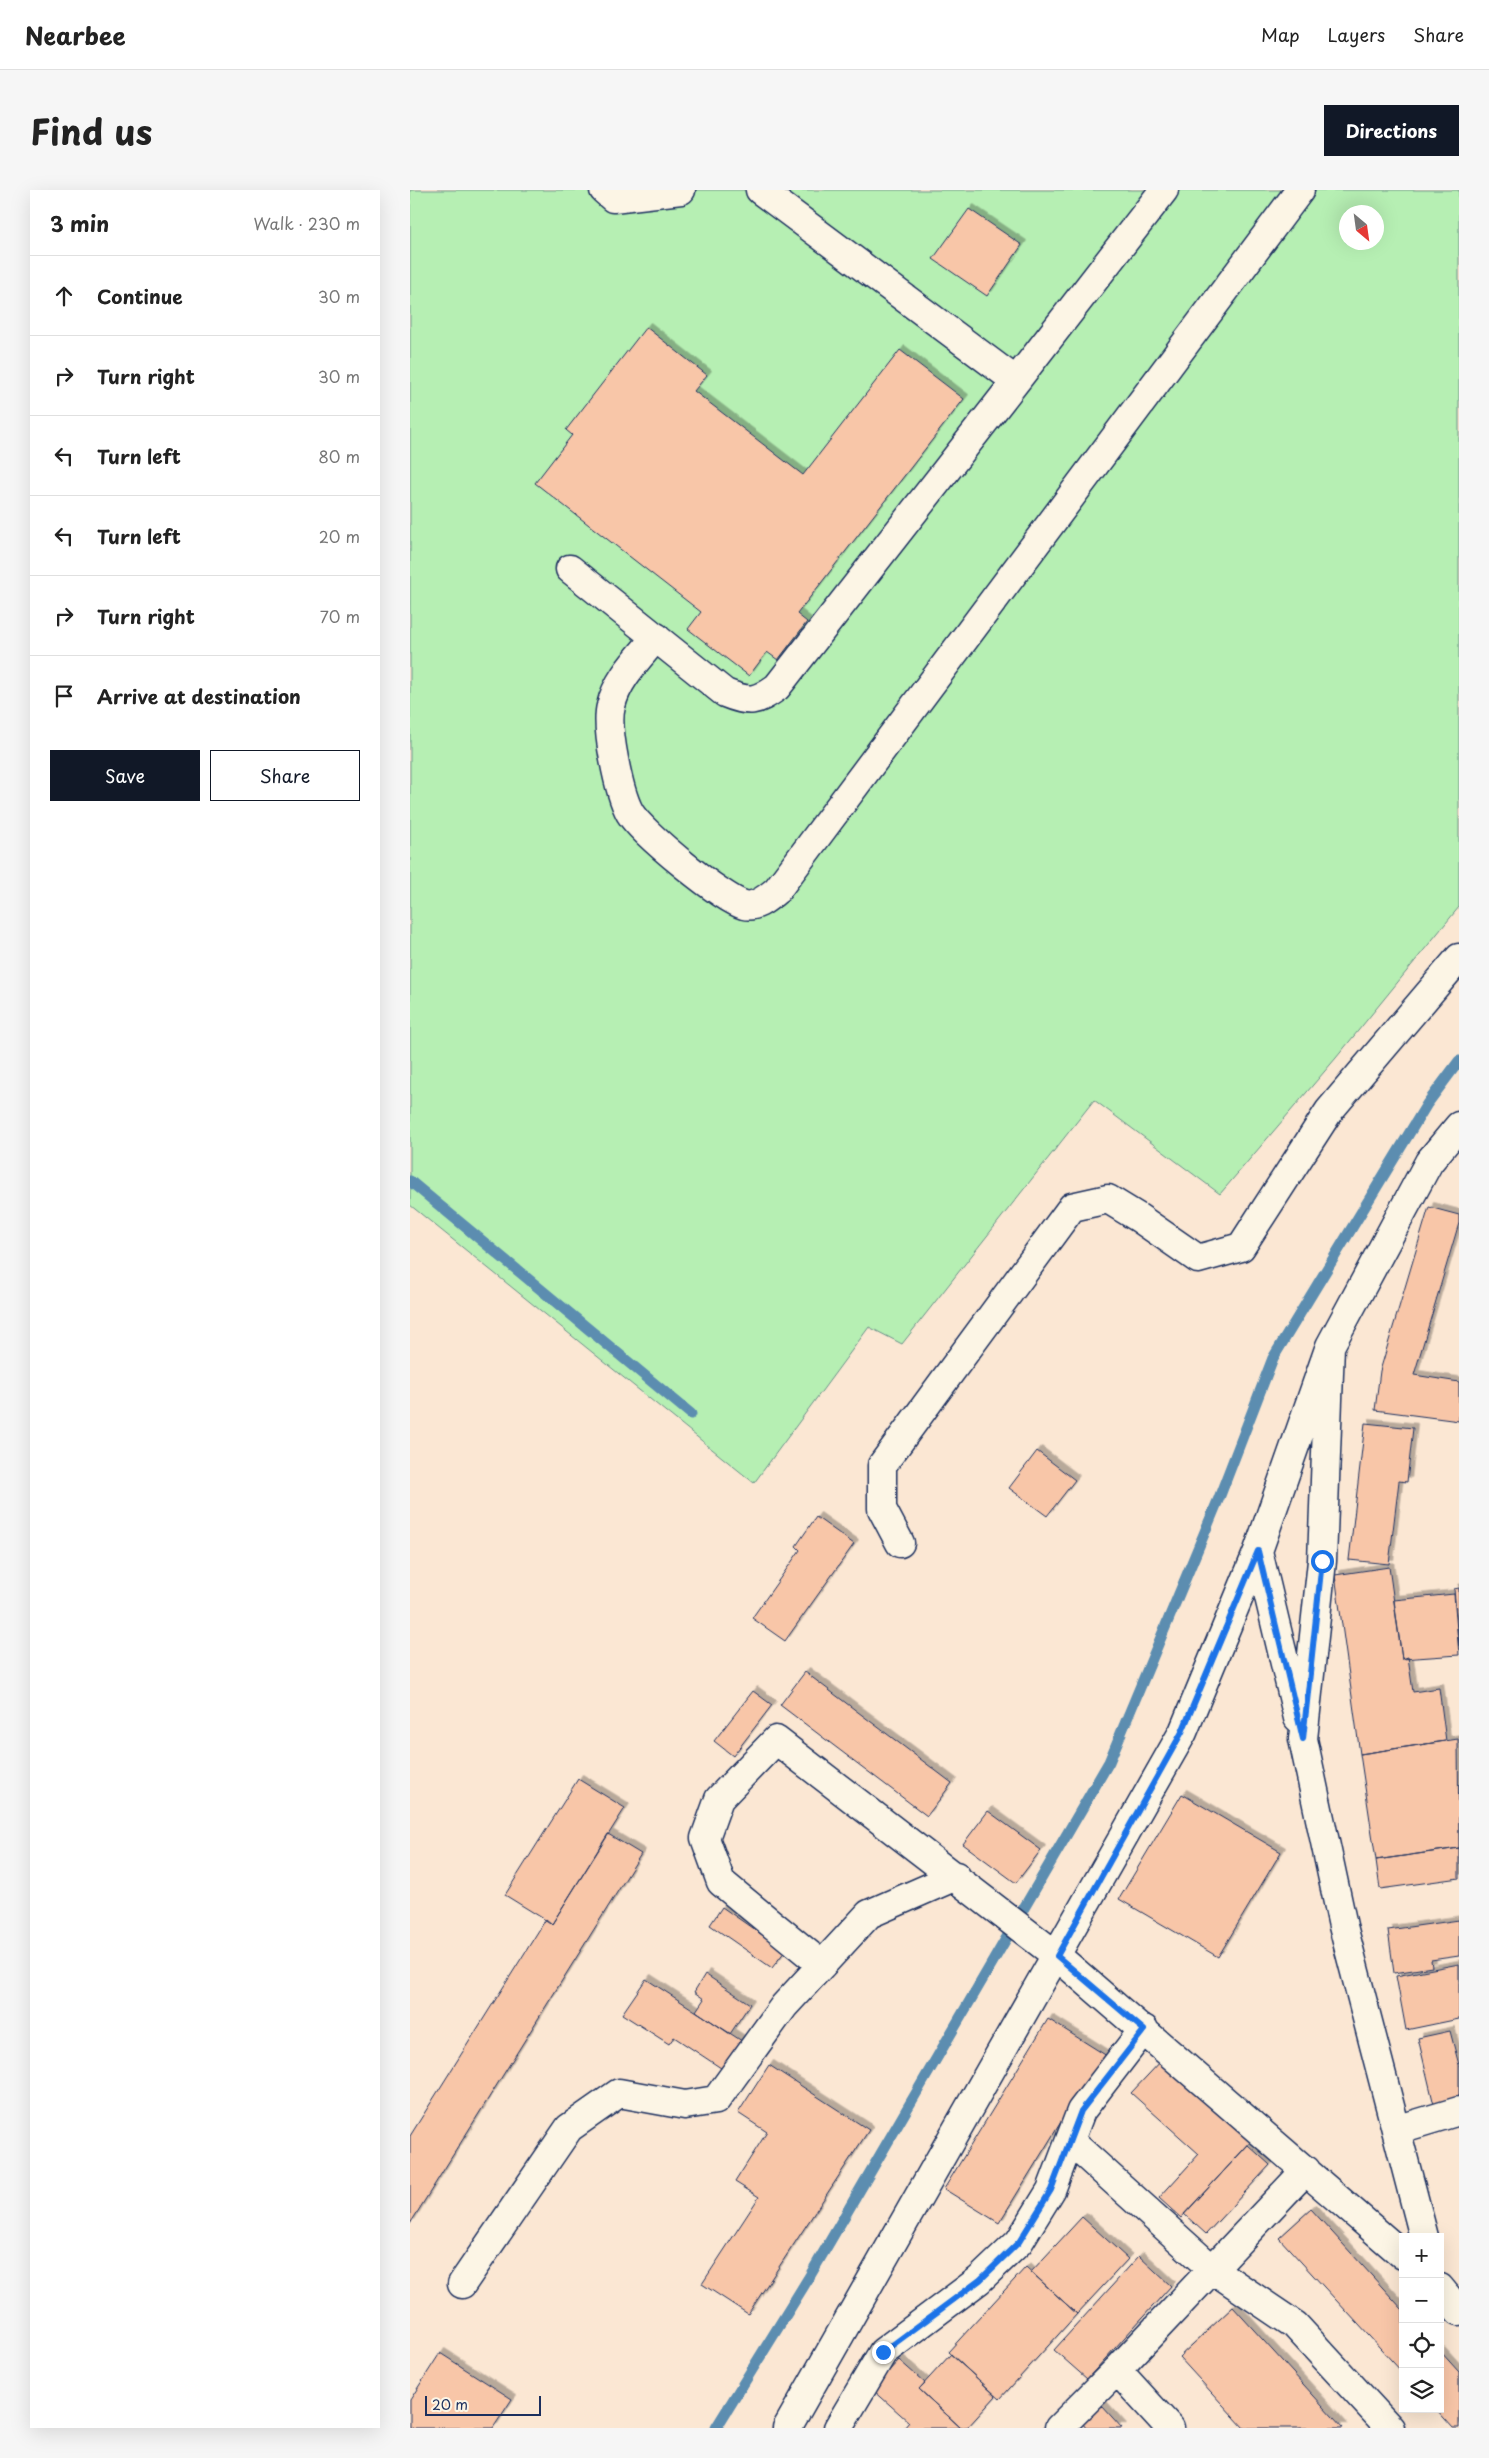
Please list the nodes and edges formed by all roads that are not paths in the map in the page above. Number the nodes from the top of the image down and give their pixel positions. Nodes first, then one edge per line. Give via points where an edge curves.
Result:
1 (604, 190) edge
2 (681, 190) edge
3 (760, 190) edge
4 (1164, 190) edge
5 (1300, 190) edge
6 (1016, 381) junction
7 (570, 569) dead end
8 (656, 637) junction
9 (1459, 958) edge
10 (1459, 1126) edge
11 (1330, 1346) junction
12 (900, 1543) dead end
13 (1258, 1551) junction
14 (1303, 1739) junction
15 (956, 1876) junction
16 (1057, 1956) junction
17 (822, 1965) junction
18 (1144, 2030) junction
19 (1459, 2111) edge
20 (1396, 2130) junction
21 (1070, 2141) junction
22 (1306, 2170) junction
23 (1423, 2233) edge
24 (1399, 2251) edge
25 (1212, 2269) junction
26 (462, 2284) dead end
27 (1444, 2293) edge
28 (1459, 2311) edge
29 (1117, 2370) junction
30 (787, 2428) edge
31 (838, 2428) edge
32 (1058, 2428) edge
33 (1170, 2428) edge
34 (1390, 2428) edge

1 - 2 street via 613,198
3 - 6 street
4 - 6 street
5 - 8 street via 777,890 763,902 746,906 726,896 646,832 623,800 617,779 610,709 614,692
6 - 8 street via 778,687 761,699 744,700 726,693
7 - 8 street
9 - 12 street via 1329,1111 1241,1247 1198,1259 1108,1199 1072,1207 882,1466 882,1509
10 - 11 street via 1429,1162
11 - 13 street
11 - 14 street via 1322,1561
13 - 14 street
13 - 16 street via 1182,1732
14 - 20 street via 1343,1926
15 - 16 street
15 - 17 street via 869,1914
15 - 17 street via 776,1740 719,1799 704,1838 721,1882
16 - 18 street
16 - 30 street
17 - 26 street via 784,2006 716,2100 685,2105 619,2093 569,2128
18 - 21 street via 1081,2111
18 - 22 street
19 - 20 street
20 - 23 street
21 - 25 street
21 - 31 street via 1051,2190 1019,2242 980,2280 883,2352
22 - 24 street
22 - 25 street
25 - 29 street
25 - 34 street via 1295,2325
27 - 28 street
29 - 32 street
29 - 33 street

